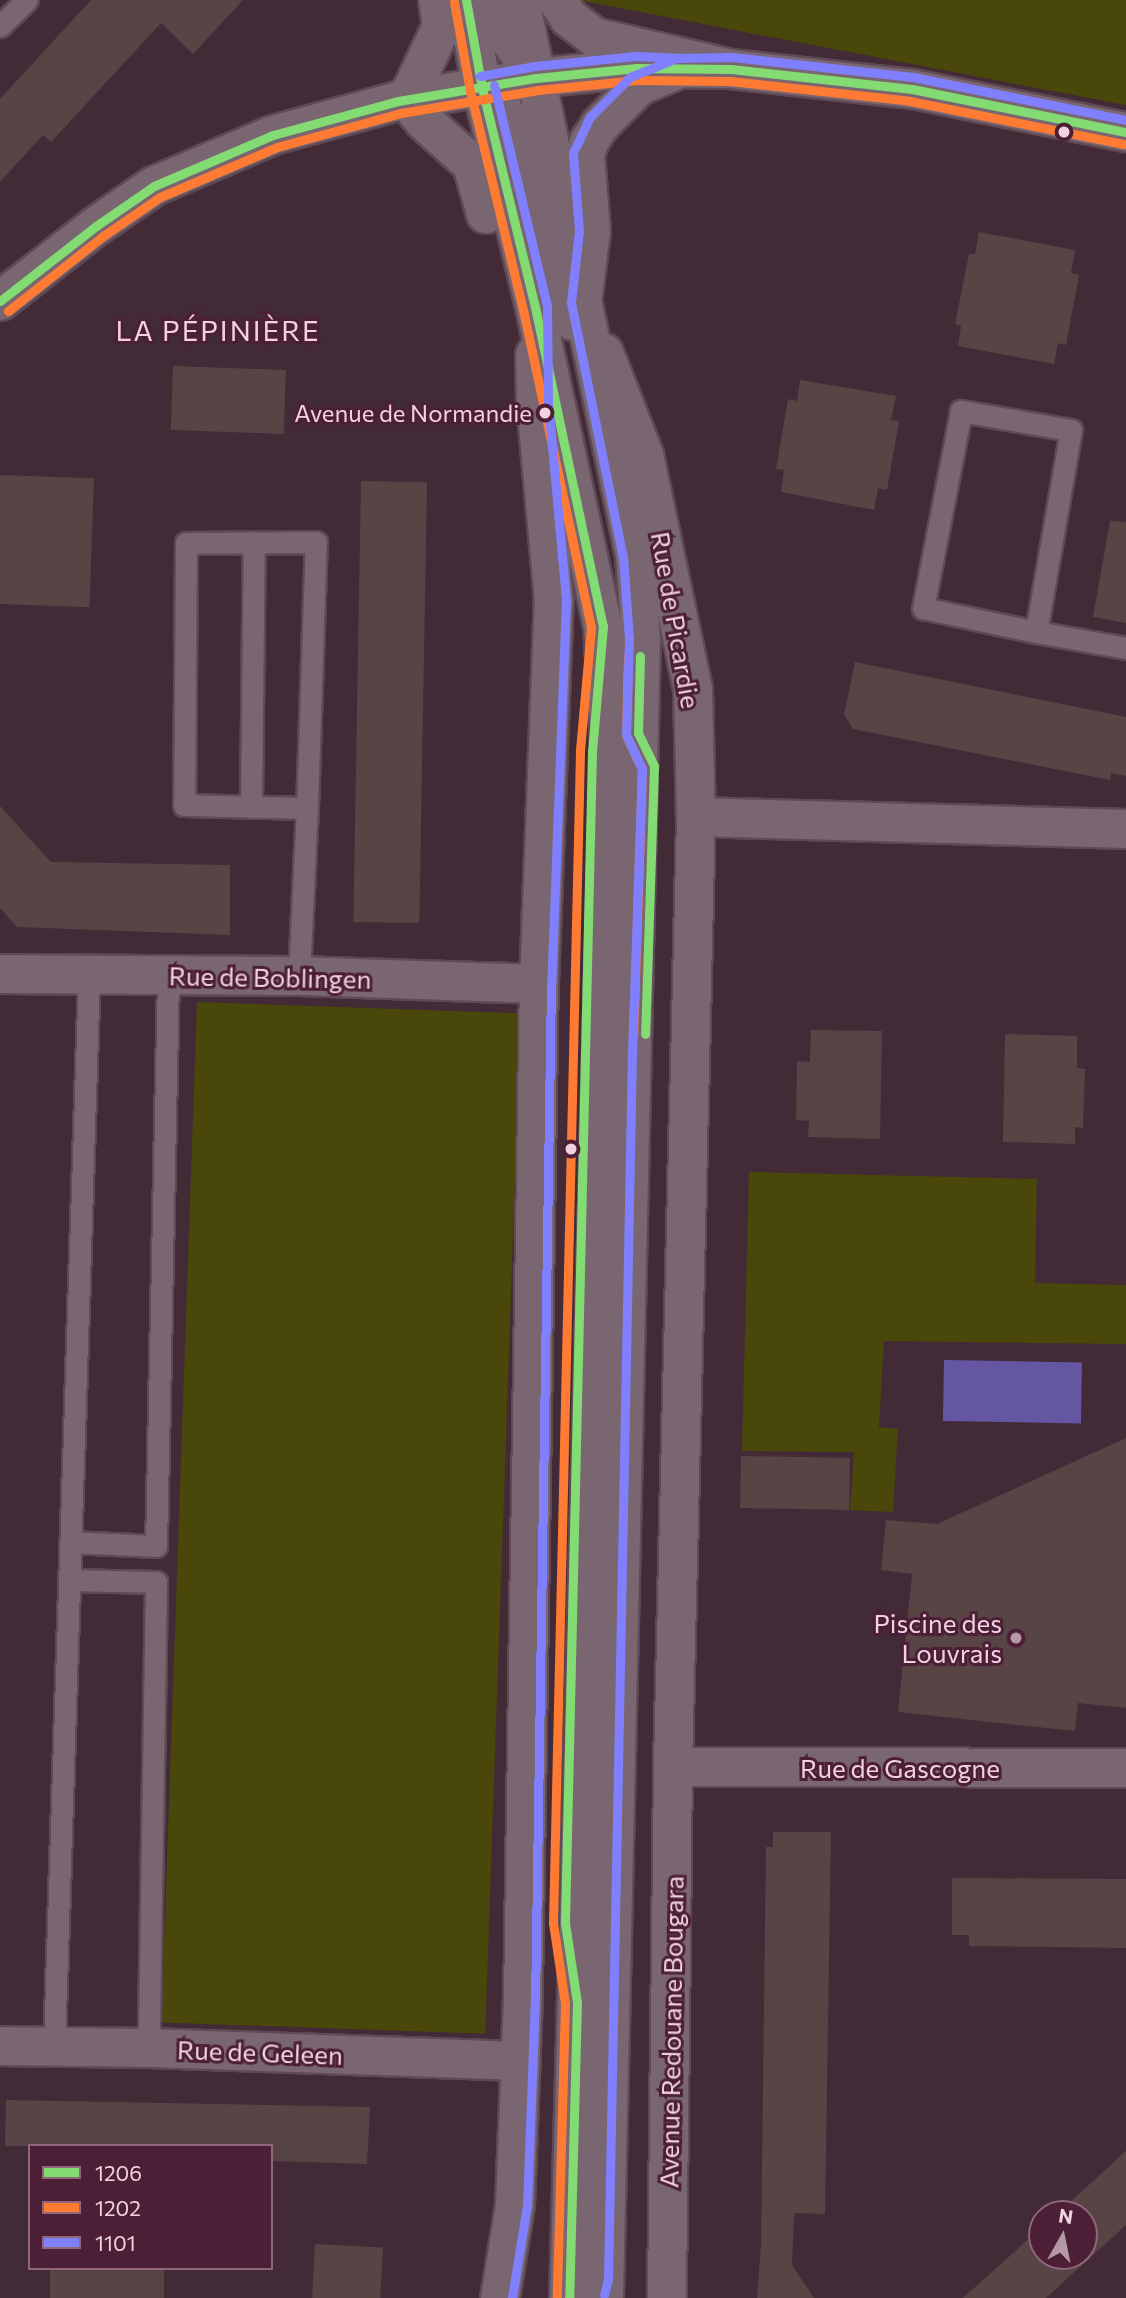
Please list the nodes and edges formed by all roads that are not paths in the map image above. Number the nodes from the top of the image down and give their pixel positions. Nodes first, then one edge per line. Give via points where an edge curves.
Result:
1 (27, 0) edge
2 (438, 0) edge
3 (466, 0) edge
4 (494, 0) edge
5 (520, 0) edge
6 (557, 0) edge
7 (0, 26) edge
8 (731, 69) junction
9 (677, 70) junction
10 (536, 78) junction
11 (482, 88) junction
12 (407, 100) junction
13 (1126, 132) edge
14 (0, 301) edge
15 (583, 301) junction
16 (535, 307) junction
17 (600, 395) junction
18 (254, 542) junction
19 (1036, 632) junction
20 (1126, 648) edge
21 (638, 733) junction
22 (251, 807) junction
23 (307, 808) junction
24 (696, 817) junction
25 (1126, 829) edge
26 (0, 974) edge
27 (89, 974) junction
28 (168, 976) junction
29 (299, 976) junction
30 (539, 984) junction
31 (71, 1542) junction
32 (69, 1580) junction
33 (673, 1767) junction
34 (1126, 1768) edge
35 (0, 2046) edge
36 (54, 2046) junction
37 (149, 2048) junction
38 (520, 2061) junction
39 (499, 2298) edge
40 (569, 2298) edge
41 (604, 2298) edge
42 (616, 2298) edge
43 (667, 2298) edge

1 - 7 lane
2 - 12 street via 442,26
3 - 11 street
4 - 10 street via 508,37
5 - 10 street
6 - 8 street via 569,18 594,37
8 - 9 street
8 - 13 street via 912,89
9 - 10 street via 637,68
9 - 15 street via 639,86 589,142 585,155 591,232
10 - 11 street
10 - 15 street
11 - 12 street
11 - 16 street
11 - 17 street via 502,108 525,152 561,292
12 - 14 street via 273,135 154,186
12 - 16 street via 472,164 502,265
15 - 17 street
15 - 24 street, Rue de Picardie via 644,455 694,688
16 - 30 street via 536,402 554,601
16 - 40 street via 603,626 610,745
17 - 21 street via 635,556 641,639
18 - 22 lane
18 - 22 lane via 186,543 184,805
18 - 23 lane via 316,542
19 - 19 lane via 923,608 961,411 1071,430
19 - 20 lane
21 - 41 street
21 - 42 lane via 654,765 620,2281
22 - 23 lane
23 - 29 lane
24 - 25 street
24 - 33 street, Rue de Picardie
26 - 27 street, Rue de Boblingen
27 - 28 street, Rue de Boblingen
27 - 31 lane
28 - 29 street, Rue de Boblingen
28 - 31 lane via 156,1546
29 - 30 street, Rue de Boblingen
30 - 38 street
31 - 32 lane
32 - 36 lane
32 - 37 lane via 156,1582
33 - 34 street, Rue de Gascogne
33 - 43 street, Avenue Redouane Bougara
35 - 36 street, Rue de Geleen
36 - 37 street, Rue de Geleen
37 - 38 street, Rue de Geleen
38 - 39 street via 516,2205

